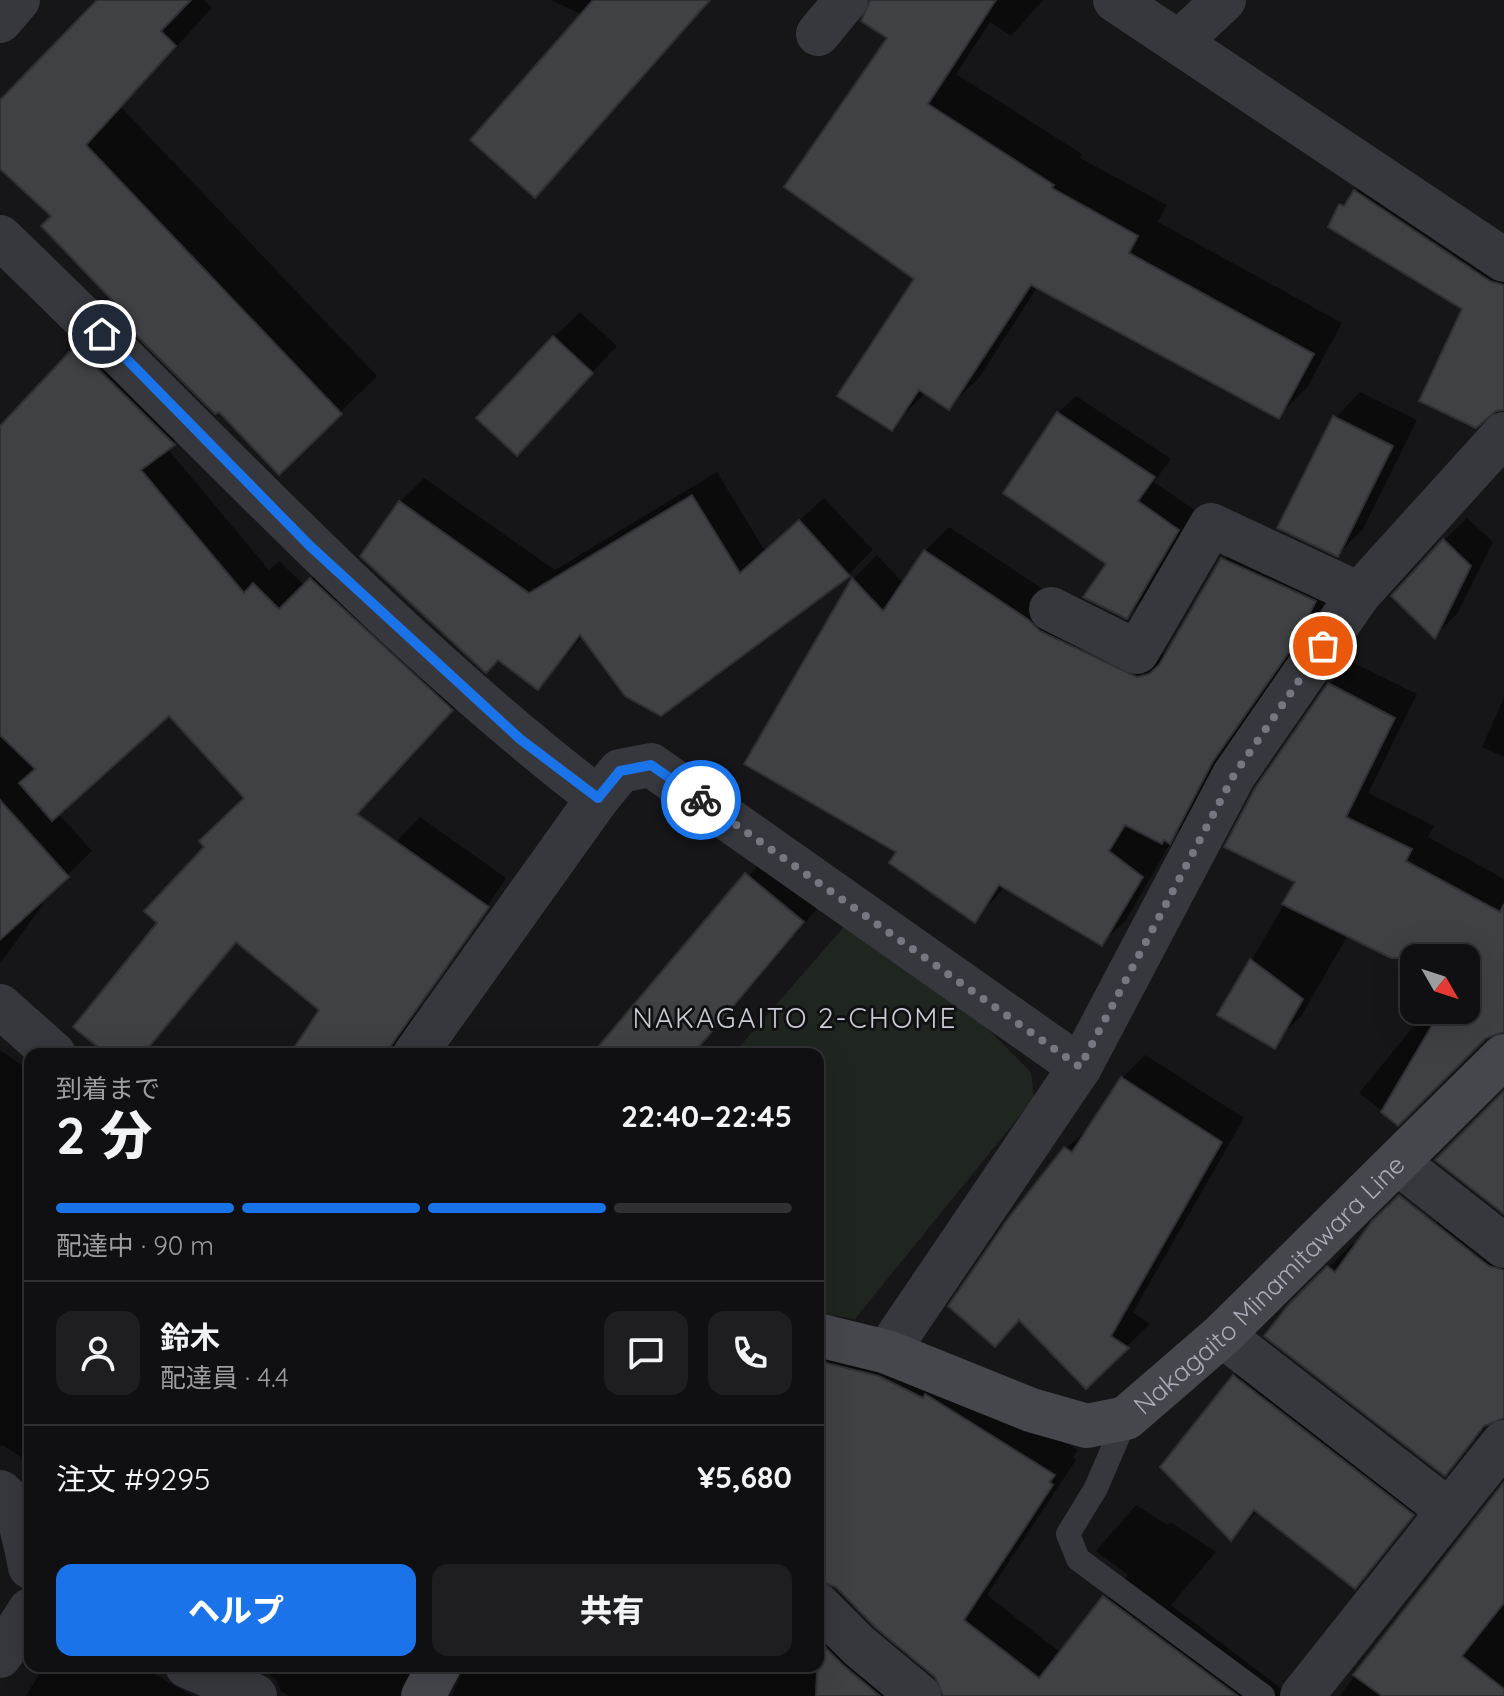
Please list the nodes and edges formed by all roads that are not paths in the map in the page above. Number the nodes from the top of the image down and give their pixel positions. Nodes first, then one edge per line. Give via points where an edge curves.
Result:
1 (18, 0) edge
2 (846, 0) edge
3 (1115, 0) edge
4 (1224, 0) edge
5 (0, 21) edge
6 (818, 34) dead end
7 (1179, 42) junction
8 (0, 237) edge
9 (1504, 260) edge
10 (1504, 434) edge
11 (1359, 594) junction
12 (1051, 609) dead end
13 (598, 798) junction
14 (0, 1006) edge
15 (47, 1048) edge
16 (419, 1048) edge
17 (1504, 1056) edge
18 (1080, 1067) junction
19 (1397, 1162) junction
20 (1504, 1246) edge
21 (1222, 1335) junction
22 (824, 1336) edge
23 (887, 1352) junction
24 (1126, 1418) junction
25 (1504, 1442) edge
26 (0, 1492) edge
27 (1449, 1511) junction
28 (24, 1538) edge
29 (824, 1611) edge
30 (24, 1619) edge
31 (0, 1656) edge
32 (201, 1672) edge
33 (436, 1672) edge
34 (255, 1696) edge
35 (423, 1696) edge
36 (919, 1696) edge
37 (1263, 1696) edge
38 (1302, 1696) edge

1 - 5 street
2 - 6 street
3 - 7 street
4 - 7 street
7 - 9 street
8 - 13 street via 310,546 520,739
10 - 11 street
11 - 12 street via 1211,525 1137,652
11 - 18 street via 1234,775
13 - 16 street
13 - 18 street via 620,771 651,765
14 - 15 street
17 - 19 main road, Nakagaito Minamitawara Line
18 - 23 street
19 - 20 street
19 - 21 main road, Nakagaito Minamitawara Line
21 - 24 main road, Nakagaito Minamitawara Line
21 - 27 street
22 - 23 main road, Nakagaito Minamitawara Line
23 - 24 main road, Nakagaito Minamitawara Line via 1031,1410 1087,1426
24 - 37 lane via 1096,1488 1068,1534 1078,1559
25 - 27 street
26 - 28 street via 9,1499
27 - 38 street
29 - 36 street
30 - 31 street
32 - 34 street
33 - 35 main road

